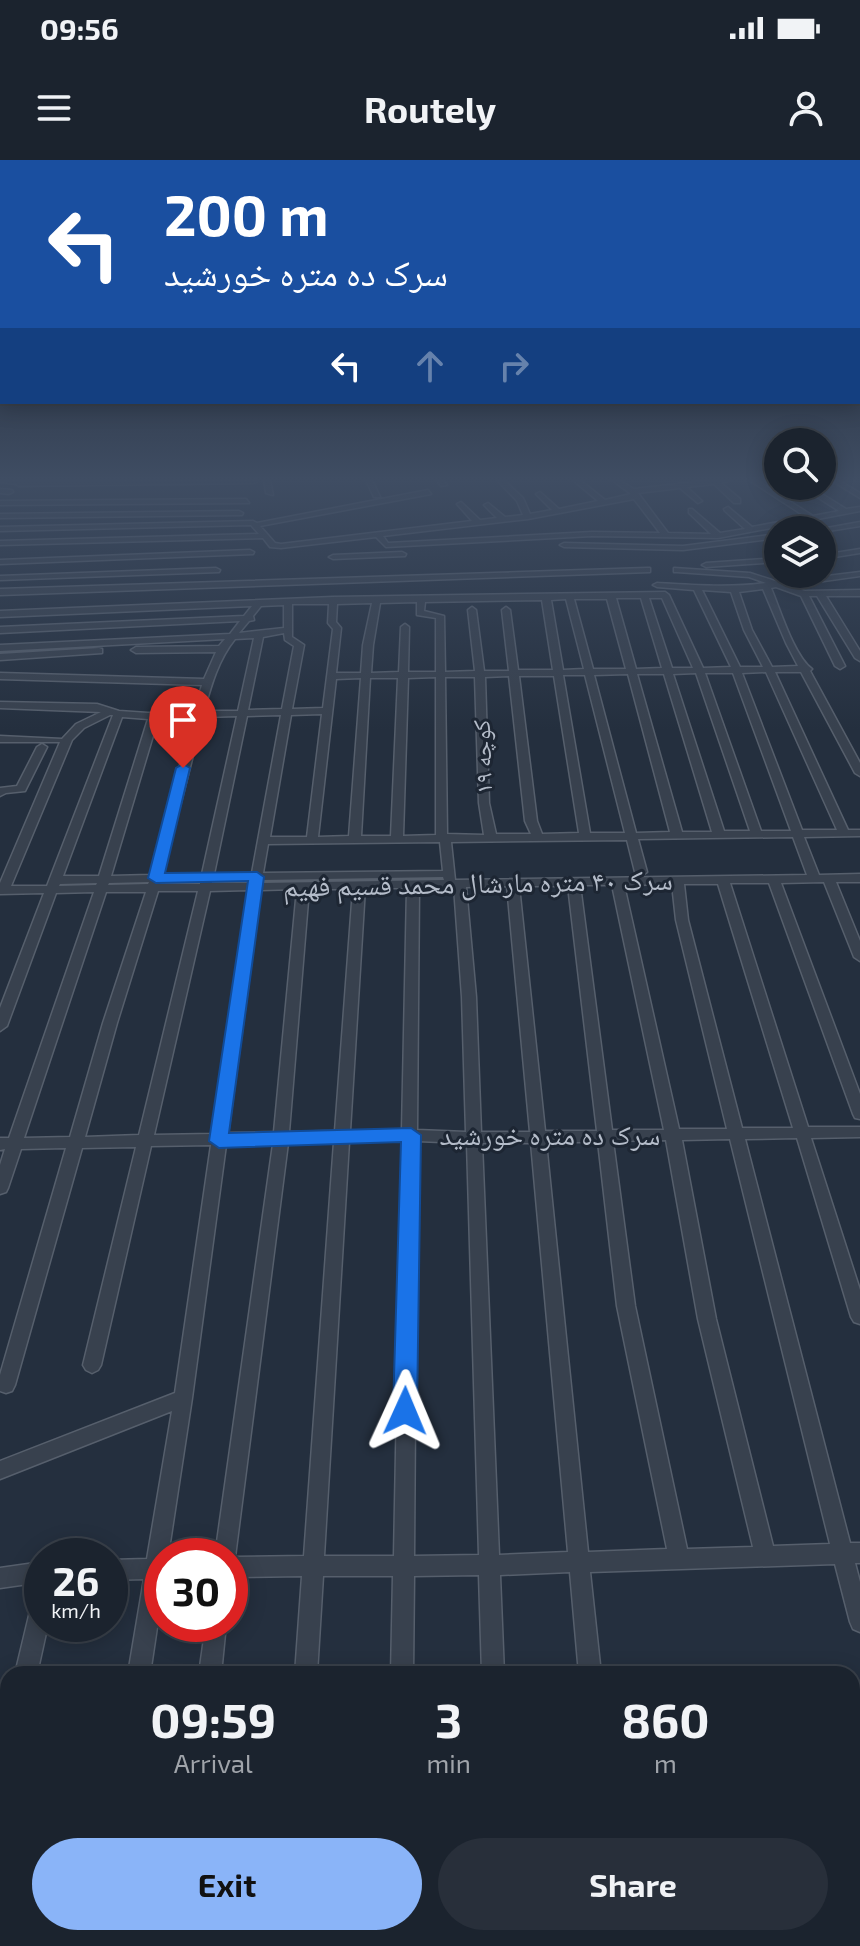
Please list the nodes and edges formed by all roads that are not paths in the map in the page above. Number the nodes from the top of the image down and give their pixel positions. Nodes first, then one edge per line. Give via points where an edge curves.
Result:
1 (730, 563) edge
2 (706, 565) dead end
3 (216, 570) dead end
4 (647, 570) dead end
5 (677, 570) dead end
6 (860, 574) edge
7 (0, 578) edge
8 (836, 578) edge
9 (764, 583) edge
10 (657, 585) dead end
11 (696, 586) junction
12 (764, 588) edge
13 (771, 588) edge
14 (776, 588) edge
15 (734, 590) junction
16 (0, 592) edge
17 (804, 594) junction
18 (820, 594) junction
19 (644, 595) junction
20 (859, 595) edge
21 (546, 596) junction
22 (569, 596) junction
23 (611, 596) junction
24 (377, 599) junction
25 (421, 599) junction
26 (333, 600) junction
27 (288, 602) junction
28 (259, 603) junction
29 (472, 610) dead end
30 (506, 610) dead end
31 (0, 614) edge
32 (251, 618) junction
33 (405, 627) dead end
34 (0, 630) edge
35 (287, 630) junction
36 (232, 635) junction
37 (259, 635) junction
38 (222, 649) junction
39 (1, 652) edge
40 (860, 658) edge
41 (840, 666) dead end
42 (736, 669) junction
43 (769, 669) junction
44 (807, 669) junction
45 (666, 670) junction
46 (699, 670) junction
47 (591, 671) junction
48 (630, 671) junction
49 (559, 672) junction
50 (440, 673) junction
51 (480, 673) junction
52 (515, 673) junction
53 (368, 675) junction
54 (404, 675) junction
55 (0, 676) edge
56 (331, 676) junction
57 (207, 682) junction
58 (0, 705) edge
59 (285, 711) junction
60 (326, 711) junction
61 (113, 713) junction
62 (242, 713) junction
63 (196, 714) junction
64 (154, 715) junction
65 (0, 739) edge
66 (58, 740) dead end
67 (42, 747) dead end
68 (860, 773) edge
69 (0, 793) edge
70 (844, 833) junction
71 (860, 833) edge
72 (800, 834) junction
73 (719, 835) junction
74 (757, 835) junction
75 (677, 836) junction
76 (632, 837) junction
77 (585, 838) junction
78 (312, 839) junction
79 (355, 839) junction
80 (491, 839) junction
81 (539, 839) junction
82 (397, 840) junction
83 (445, 840) junction
84 (262, 841) junction
85 (860, 869) edge
86 (641, 872) junction
87 (812, 874) junction
88 (828, 878) junction
89 (860, 878) edge
90 (774, 879) junction
91 (453, 880) junction
92 (678, 880) junction
93 (723, 880) junction
94 (617, 881) junction
95 (206, 882) junction
96 (256, 882) junction
97 (574, 882) junction
98 (155, 883) junction
99 (513, 883) junction
100 (103, 884) junction
101 (413, 884) junction
102 (53, 885) junction
103 (359, 885) junction
104 (2, 886) edge
105 (303, 886) junction
106 (860, 957) edge
107 (0, 1026) edge
108 (860, 1114) edge
109 (860, 1132) edge
110 (802, 1133) junction
111 (736, 1134) junction
112 (411, 1135) junction
113 (673, 1135) junction
114 (538, 1137) junction
115 (607, 1137) junction
116 (475, 1138) junction
117 (339, 1139) junction
118 (281, 1140) junction
119 (219, 1141) junction
120 (143, 1142) junction
121 (7, 1144) edge
122 (75, 1144) junction
123 (0, 1188) edge
124 (860, 1317) edge
125 (92, 1365) dead end
126 (6, 1385) dead end
127 (183, 1398) junction
128 (0, 1470) edge
129 (163, 1538) edge
130 (227, 1538) edge
131 (851, 1553) edge
132 (766, 1557) junction
133 (679, 1559) junction
134 (579, 1560) junction
135 (402, 1564) junction
136 (488, 1565) junction
137 (248, 1567) edge
138 (312, 1567) junction
139 (24, 1575) edge
140 (0, 1578) edge
141 (860, 1622) edge
142 (33, 1642) edge
143 (145, 1642) edge
144 (214, 1642) edge
145 (28, 1666) edge
146 (141, 1666) edge
147 (211, 1666) edge
148 (306, 1666) edge
149 (402, 1666) edge
150 (493, 1666) edge
151 (589, 1666) edge

1 - 2 street
3 - 7 street
4 - 16 street
5 - 9 street via 750,575
6 - 8 street
10 - 11 street
11 - 15 street
11 - 42 street
12 - 15 street
13 - 44 street via 790,643
14 - 17 street
15 - 43 street
17 - 18 street
17 - 41 street
18 - 20 street
18 - 40 street
19 - 23 street
19 - 45 street
19 - 46 street via 665,595
21 - 22 street
21 - 25 street
21 - 49 street
22 - 23 street
22 - 47 street
23 - 48 street
24 - 25 street
24 - 26 street
24 - 53 street
25 - 50 street via 420,613 440,616
26 - 27 street
26 - 56 street via 332,623 337,628
27 - 28 street
27 - 35 street
28 - 31 street
28 - 32 street
29 - 51 street, کوچه ۱۹
30 - 52 street
32 - 34 street
32 - 36 street
33 - 54 street
35 - 37 street
35 - 59 street via 288,638 299,645
36 - 37 street
36 - 38 street
36 - 39 street
37 - 62 street
38 - 39 street
38 - 57 street
42 - 43 street
42 - 46 street
42 - 72 street
43 - 44 street
43 - 70 street
44 - 68 street
45 - 46 street
45 - 48 street
45 - 73 street
46 - 74 street
47 - 48 street
47 - 49 street
47 - 76 street
48 - 75 street
49 - 52 street
49 - 77 street
50 - 51 street
50 - 54 street
50 - 83 street
51 - 52 street
51 - 80 street, کوچه ۱۹ via 484,803
52 - 81 street via 531,821
53 - 54 street
53 - 56 street
53 - 79 street
54 - 82 street
55 - 57 street
56 - 60 street
57 - 63 street
58 - 61 street via 97,707
59 - 60 street
59 - 62 street
59 - 84 street
60 - 78 street
61 - 64 street
61 - 102 street
61 - 104 street via 80,726 67,739
62 - 63 street
62 - 95 street
63 - 64 street
63 - 98 street
64 - 100 street
65 - 66 street
67 - 69 street via 21,789
70 - 71 street
70 - 72 street
72 - 74 street
72 - 87 street
73 - 74 street
73 - 75 street
75 - 76 street
76 - 77 street
76 - 86 street
77 - 81 street
78 - 79 street
78 - 84 street
79 - 82 street
80 - 81 street
80 - 83 street
82 - 83 street
83 - 91 street
84 - 96 street
85 - 87 street, سرک ۴۰ متره مارشال محمد قسیم فهیم
86 - 87 street, سرک ۴۰ متره مارشال محمد قسیم فهیم
86 - 91 street, سرک ۴۰ متره مارشال محمد قسیم فهیم
87 - 88 street, سرک ۴۰ متره مارشال محمد قسیم فهیم
87 - 90 street, سرک ۴۰ متره مارشال محمد قسیم فهیم
88 - 89 street, سرک ۴۰ متره مارشال محمد قسیم فهیم
88 - 106 street
90 - 93 street, سرک ۴۰ متره مارشال محمد قسیم فهیم
90 - 108 street
91 - 96 street, سرک ۴۰ متره مارشال محمد قسیم فهیم
91 - 99 street, سرک ۴۰ متره مارشال محمد قسیم فهیم
91 - 101 street, سرک ۴۰ متره مارشال محمد قسیم فهیم
91 - 116 street
92 - 93 street, سرک ۴۰ متره مارشال محمد قسیم فهیم
92 - 94 street, سرک ۴۰ متره مارشال محمد قسیم فهیم
92 - 111 street via 682,920
93 - 110 street
94 - 97 street, سرک ۴۰ متره مارشال محمد قسیم فهیم
94 - 113 street
95 - 96 street, سرک ۴۰ متره مارشال محمد قسیم فهیم
95 - 98 street, سرک ۴۰ متره مارشال محمد قسیم فهیم
95 - 120 street
96 - 105 street, سرک ۴۰ متره مارشال محمد قسیم فهیم
96 - 119 street
97 - 99 street, سرک ۴۰ متره مارشال محمد قسیم فهیم
97 - 115 street
98 - 100 street, سرک ۴۰ متره مارشال محمد قسیم فهیم
98 - 122 street
99 - 114 street
100 - 102 street, سرک ۴۰ متره مارشال محمد قسیم فهیم
100 - 121 street
101 - 103 street, سرک ۴۰ متره مارشال محمد قسیم فهیم
101 - 112 street
102 - 104 street, سرک ۴۰ متره مارشال محمد قسیم فهیم
102 - 107 street
103 - 105 street, سرک ۴۰ متره مارشال محمد قسیم فهیم
103 - 117 street
105 - 118 street
109 - 110 street, سرک ده متره خورشید
110 - 111 street, سرک ده متره خورشید
110 - 124 street
111 - 113 street, سرک ده متره خورشید
111 - 131 street
112 - 116 street, سرک ده متره خورشید
112 - 117 street, سرک ده متره خورشید
112 - 135 street
113 - 115 street, سرک ده متره خورشید
113 - 132 street via 707,1319
114 - 115 street, سرک ده متره خورشید
114 - 116 street, سرک ده متره خورشید
114 - 134 street
115 - 133 street via 626,1306
116 - 136 street
117 - 118 street, سرک ده متره خورشید
117 - 138 street
118 - 119 street, سرک ده متره خورشید
118 - 130 street
119 - 120 street, سرک ده متره خورشید
119 - 127 street
120 - 122 street, سرک ده متره خورشید
120 - 125 street
121 - 122 street, سرک ده متره خورشید
121 - 123 street
122 - 126 street
127 - 128 street
127 - 129 street
131 - 132 street
131 - 141 street
132 - 133 street
133 - 134 street
134 - 136 street
134 - 151 street
135 - 136 street
135 - 138 street
135 - 149 street
136 - 150 street
137 - 138 street
138 - 148 street
139 - 140 street
142 - 145 street
143 - 146 street
144 - 147 street

